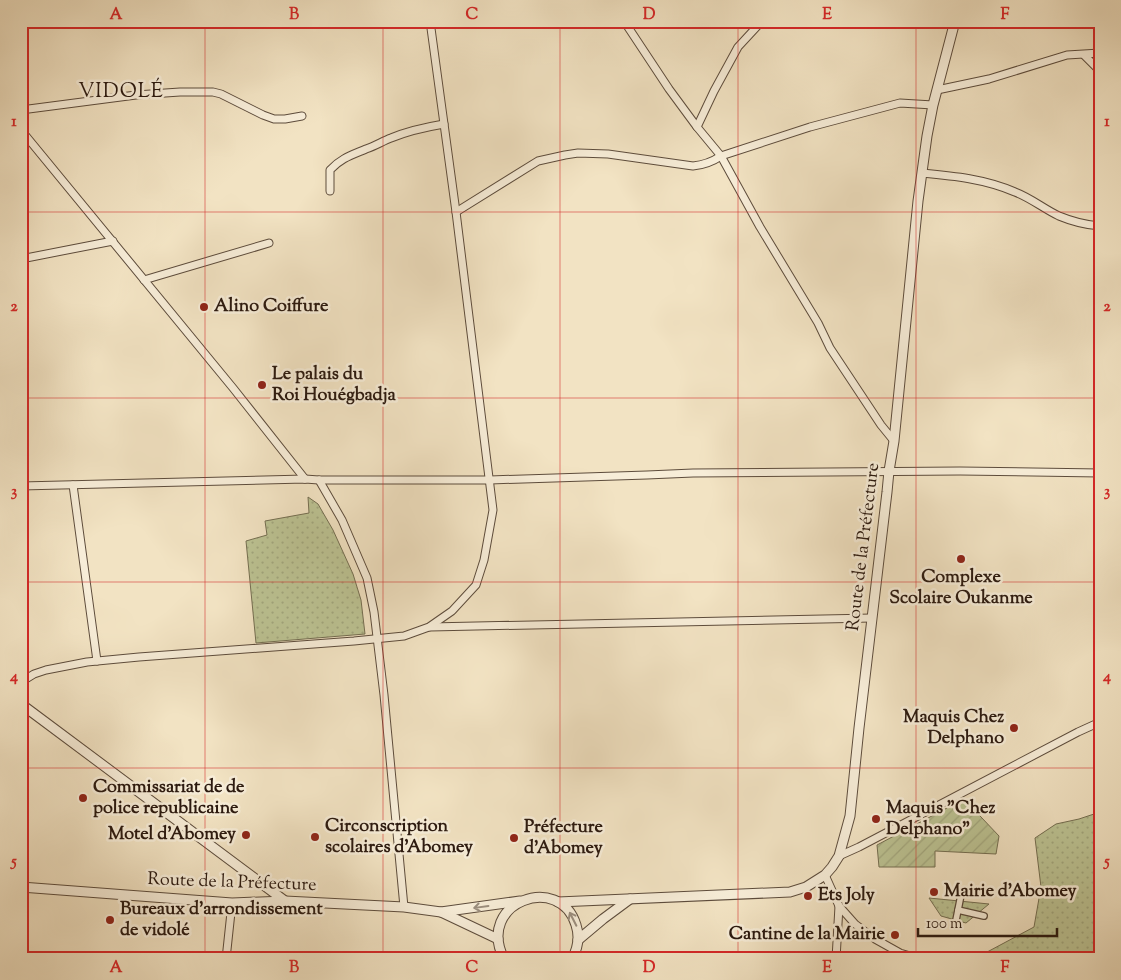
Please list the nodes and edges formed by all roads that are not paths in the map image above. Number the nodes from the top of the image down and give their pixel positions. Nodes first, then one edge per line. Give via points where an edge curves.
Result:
1 (430, 21) edge
2 (624, 21) edge
3 (762, 21) edge
4 (955, 21) edge
5 (1100, 53) edge
6 (1084, 54) junction
7 (1100, 72) edge
8 (938, 90) junction
9 (933, 105) junction
10 (21, 110) edge
11 (302, 116) dead end
12 (444, 124) junction
13 (696, 127) junction
14 (21, 130) edge
15 (721, 156) junction
16 (922, 173) junction
17 (330, 191) dead end
18 (456, 212) junction
19 (1100, 226) edge
20 (114, 242) junction
21 (269, 243) dead end
22 (21, 259) edge
23 (144, 280) junction
24 (894, 441) junction
25 (889, 471) junction
26 (1100, 473) edge
27 (305, 479) junction
28 (319, 480) junction
29 (490, 480) junction
30 (73, 485) junction
31 (21, 486) edge
32 (872, 618) junction
33 (429, 627) junction
34 (378, 639) junction
35 (97, 661) junction
36 (21, 682) edge
37 (21, 704) edge
38 (1100, 722) edge
39 (839, 856) junction
40 (825, 875) junction
41 (21, 887) edge
42 (961, 895) dead end
43 (630, 899) junction
44 (285, 901) junction
45 (520, 901) junction
46 (558, 902) junction
47 (232, 903) junction
48 (839, 906) junction
49 (404, 907) junction
50 (958, 910) junction
51 (441, 912) junction
52 (984, 916) dead end
53 (955, 925) dead end
54 (498, 939) junction
55 (578, 940) junction
56 (226, 959) edge
57 (504, 959) edge
58 (572, 959) edge
59 (836, 959) edge
60 (920, 959) edge

1 - 12 street
2 - 13 street
3 - 13 street via 738,47
4 - 8 street, Route de la Préfecture
5 - 6 street
6 - 7 street
6 - 8 street via 1067,55 989,79
8 - 9 street, Route de la Préfecture
9 - 15 street via 900,103 810,127
9 - 16 street, Route de la Préfecture
10 - 11 street via 136,95 214,92 263,116 274,119
12 - 17 street via 416,129 336,162 330,170
12 - 18 street
13 - 15 street
14 - 20 street
15 - 18 street via 693,166 608,154 565,155 538,162
15 - 24 street via 830,348
16 - 19 street via 967,177 995,184 1017,192 1060,216
16 - 24 street, Route de la Préfecture
18 - 29 street
20 - 22 street
20 - 23 street
21 - 23 street
23 - 27 street
24 - 25 street, Route de la Préfecture
25 - 26 street
25 - 29 street
25 - 32 street, Route de la Préfecture
27 - 28 street
27 - 30 street
28 - 29 street
28 - 34 street via 342,520 367,578
29 - 33 street via 493,510 476,585 452,611
30 - 31 street
30 - 35 street
32 - 33 street
32 - 39 street, Route de la Préfecture via 850,816
33 - 34 street via 404,636
34 - 35 street
34 - 49 street
35 - 36 street via 46,670
37 - 44 street
38 - 39 street
39 - 40 street, Route de la Préfecture
40 - 43 street, Route de la Préfecture via 790,892
40 - 48 street
41 - 47 street, Route de la Préfecture
42 - 50 street
43 - 46 street, Route de la Préfecture
43 - 55 street
44 - 47 street, Route de la Préfecture
44 - 49 street, Route de la Préfecture
45 - 46 street, Route de la Préfecture via 539,897
45 -> 51 street, Route de la Préfecture
45 - 54 street via 501,921
55 -> 46 street via 572,914
47 - 56 street
48 - 59 street
48 - 60 street via 875,939 900,953
49 - 51 street, Route de la Préfecture
50 - 52 street
50 - 53 street
51 - 54 street, Route de la Préfecture
54 - 57 street
55 - 58 street

